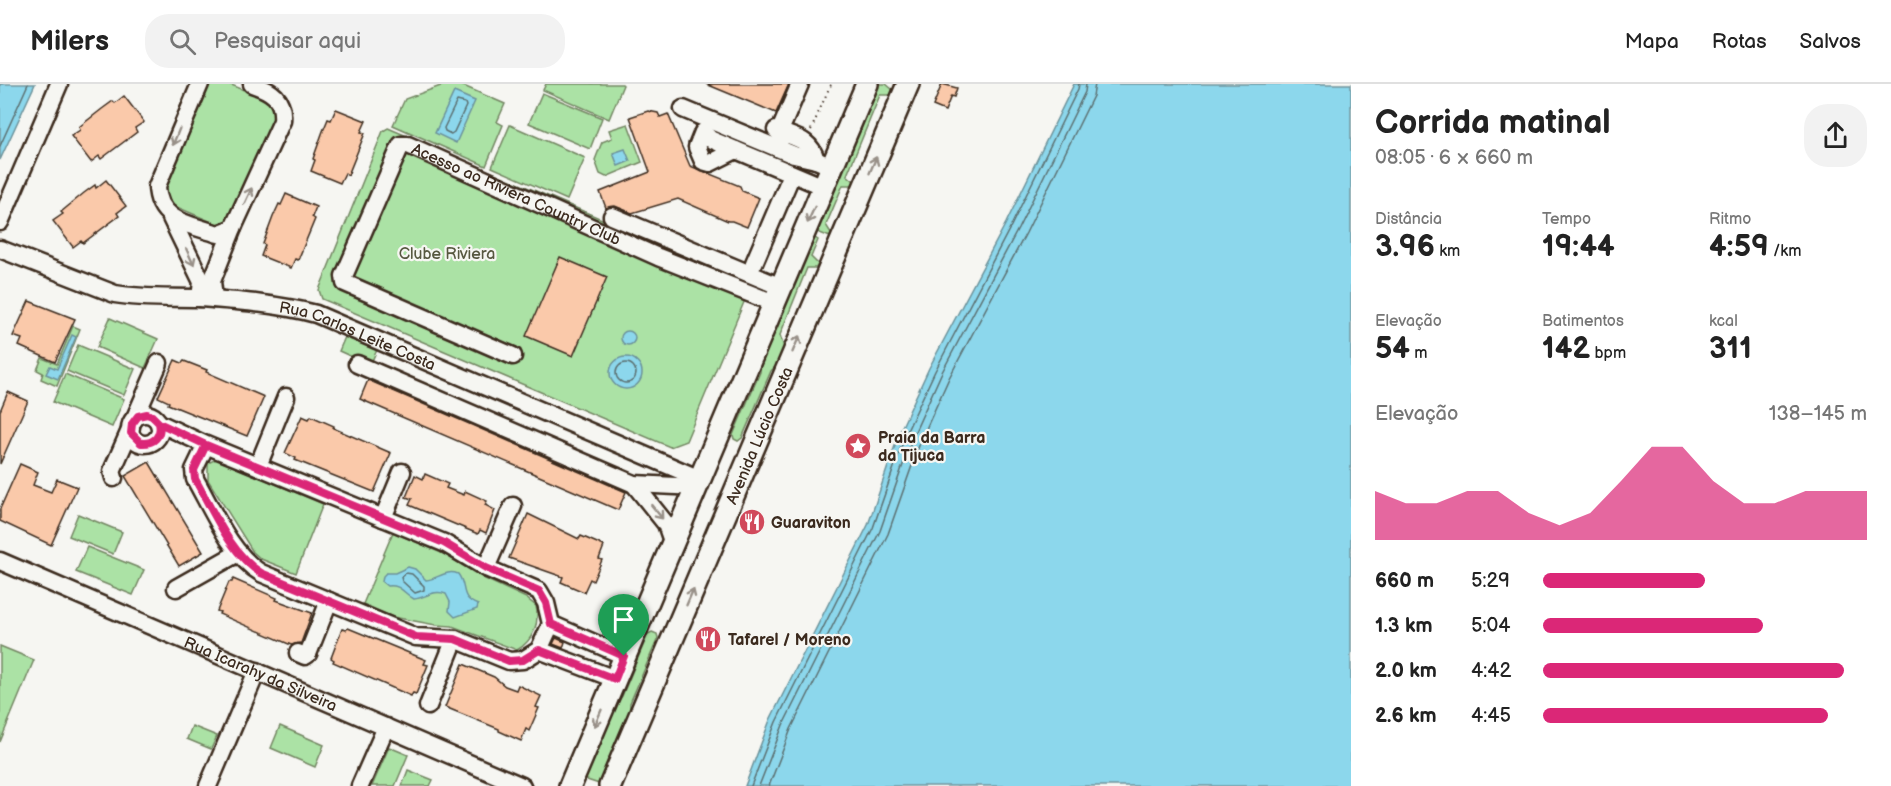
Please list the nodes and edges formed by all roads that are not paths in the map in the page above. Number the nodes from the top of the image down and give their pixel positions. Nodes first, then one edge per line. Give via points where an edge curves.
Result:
1 (59, 84) edge
2 (200, 84) edge
3 (252, 84) edge
4 (800, 84) edge
5 (867, 84) edge
6 (908, 84) edge
7 (683, 110) dead end
8 (778, 137) junction
9 (736, 150) dead end
10 (822, 168) junction
11 (792, 174) junction
12 (612, 216) dead end
13 (171, 218) junction
14 (0, 222) edge
15 (233, 228) junction
16 (0, 249) edge
17 (754, 262) dead end
18 (777, 295) junction
19 (207, 299) junction
20 (513, 356) dead end
21 (159, 363) dead end
22 (357, 364) dead end
23 (744, 374) junction
24 (286, 397) dead end
25 (773, 398) junction
26 (159, 423) junction
27 (133, 424) junction
28 (206, 445) junction
29 (258, 466) junction
30 (399, 471) dead end
31 (114, 478) dead end
32 (699, 483) junction
33 (634, 484) junction
34 (513, 506) dead end
35 (379, 516) junction
36 (672, 544) junction
37 (238, 553) junction
38 (0, 561) edge
39 (486, 568) junction
40 (176, 588) dead end
41 (332, 602) junction
42 (551, 624) junction
43 (455, 639) junction
44 (589, 641) junction
45 (539, 650) junction
46 (298, 653) dead end
47 (625, 654) junction
48 (321, 661) dead end
49 (580, 665) junction
50 (257, 671) junction
51 (615, 679) junction
52 (644, 705) junction
53 (428, 706) dead end
54 (386, 727) junction
55 (208, 786) edge
56 (360, 786) edge
57 (522, 786) edge
58 (570, 786) edge
59 (610, 786) edge

1 - 14 street
2 -> 13 street via 157,186 157,197
15 -> 3 street via 282,121 280,101
4 - 8 street
5 - 10 main road
25 -> 6 main road, Avenida Lúcio Costa
7 - 8 street
8 - 10 street via 804,159
9 - 11 street
10 - 11 street
10 -> 18 main road
11 - 17 street
12 - 18 street
13 - 15 street via 218,234
13 -> 19 street
15 - 19 street
16 - 19 street, Rua Carlos Leite Costa via 116,294
18 - 20 street, Acesso ao Riviera Country Club via 658,257 401,145 344,276 345,283
18 - 23 main road
19 - 32 street, Rua Carlos Leite Costa via 316,314
21 - 27 street
22 - 33 street
23 - 25 main road via 727,438 731,446 743,446
23 - 32 main road
24 - 29 street
52 -> 25 main road, Avenida Lúcio Costa
26 - 27 street via 147,414 138,416
26 - 27 street via 160,432 151,443 137,441 131,433
26 - 28 street
27 - 31 street via 112,471
28 - 29 street
28 - 37 street via 194,475
29 - 35 street
30 - 35 street
32 - 33 street
32 - 36 main road
33 -> 36 street via 666,524
34 - 39 street
35 - 39 street via 444,543
36 - 47 main road
37 - 40 street
37 - 41 street via 261,573
38 - 50 street, Rua Icarahy da Silveira
39 - 42 street via 539,591
41 - 43 street via 416,637
41 - 46 street via 308,654
41 - 48 street via 315,654
42 - 44 street
42 - 45 street
43 - 45 street via 509,661 523,660
43 - 53 street
44 - 47 street
44 - 49 street
45 - 49 street
47 - 51 main road
47 - 52 main road via 646,628 651,625 663,629
49 - 51 street
50 - 54 street, Rua Icarahy da Silveira
50 - 55 street
51 -> 58 main road
52 - 59 main road, Avenida Lúcio Costa
54 - 56 street
54 - 57 street, Rua Icarahy da Silveira

